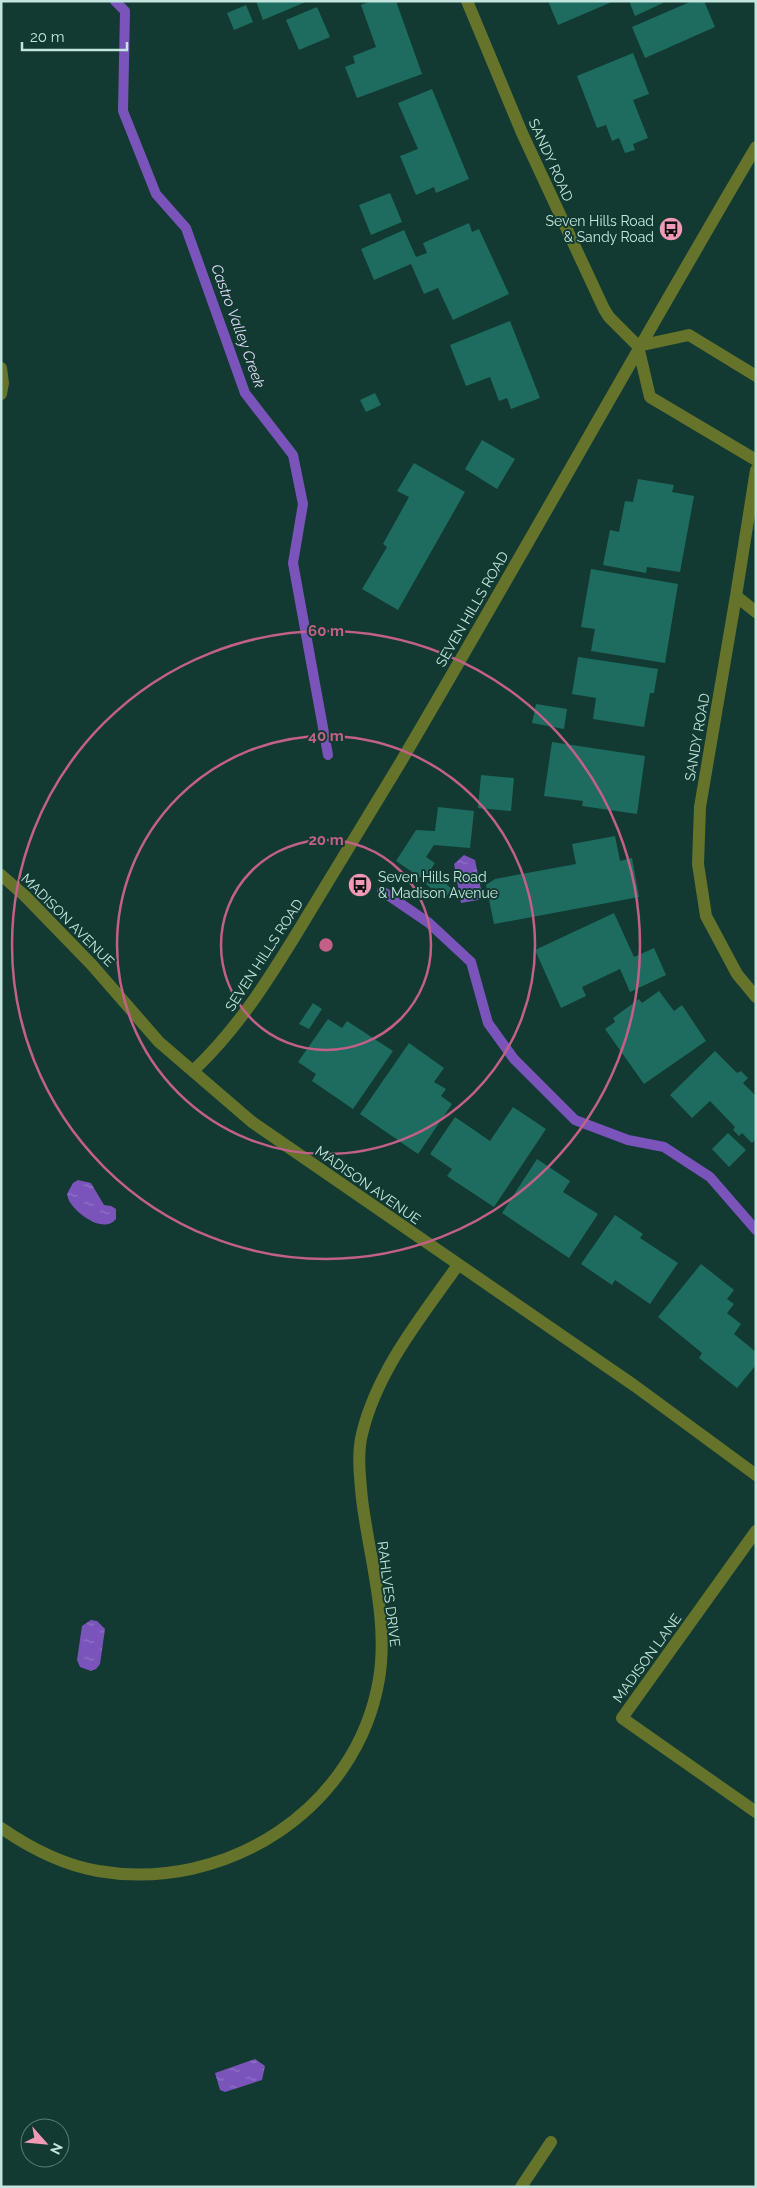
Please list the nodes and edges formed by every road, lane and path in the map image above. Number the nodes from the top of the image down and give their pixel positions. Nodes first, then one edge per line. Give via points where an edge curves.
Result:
1 (467, 1) edge
2 (756, 147) edge
3 (638, 346) junction
4 (1, 368) edge
5 (756, 376) edge
6 (1, 394) edge
7 (756, 460) edge
8 (756, 470) edge
9 (736, 596) junction
10 (756, 612) edge
11 (1, 876) edge
12 (756, 997) edge
13 (192, 1071) junction
14 (458, 1265) junction
15 (756, 1474) edge
16 (756, 1531) edge
17 (756, 1812) edge
18 (1, 1828) edge
19 (551, 2142) dead end
20 (521, 2187) edge

1 - 3 street, SANDY ROAD via 522,133 604,309
2 - 3 street, SEVEN HILLS ROAD
3 - 5 street via 689,335
3 - 7 street via 650,397
3 - 13 street, SEVEN HILLS ROAD via 500,593 293,940 249,1008
4 - 6 street via 4,383
8 - 9 street, SANDY ROAD
9 - 10 street
9 - 12 street, SANDY ROAD via 700,807 698,864 706,916 737,974
11 - 13 street, MADISON AVENUE via 92,965 159,1042
13 - 14 street, MADISON AVENUE via 252,1122
14 - 15 street, MADISON AVENUE
14 - 18 street, RAHLVES DRIVE via 396,1354 373,1396 361,1436 360,1479 382,1641 379,1679 368,1718 351,1755 329,1788 294,1821 255,1846 213,1864 164,1873 98,1871 59,1860
16 - 17 street, MADISON LANE via 622,1718
19 - 20 street

